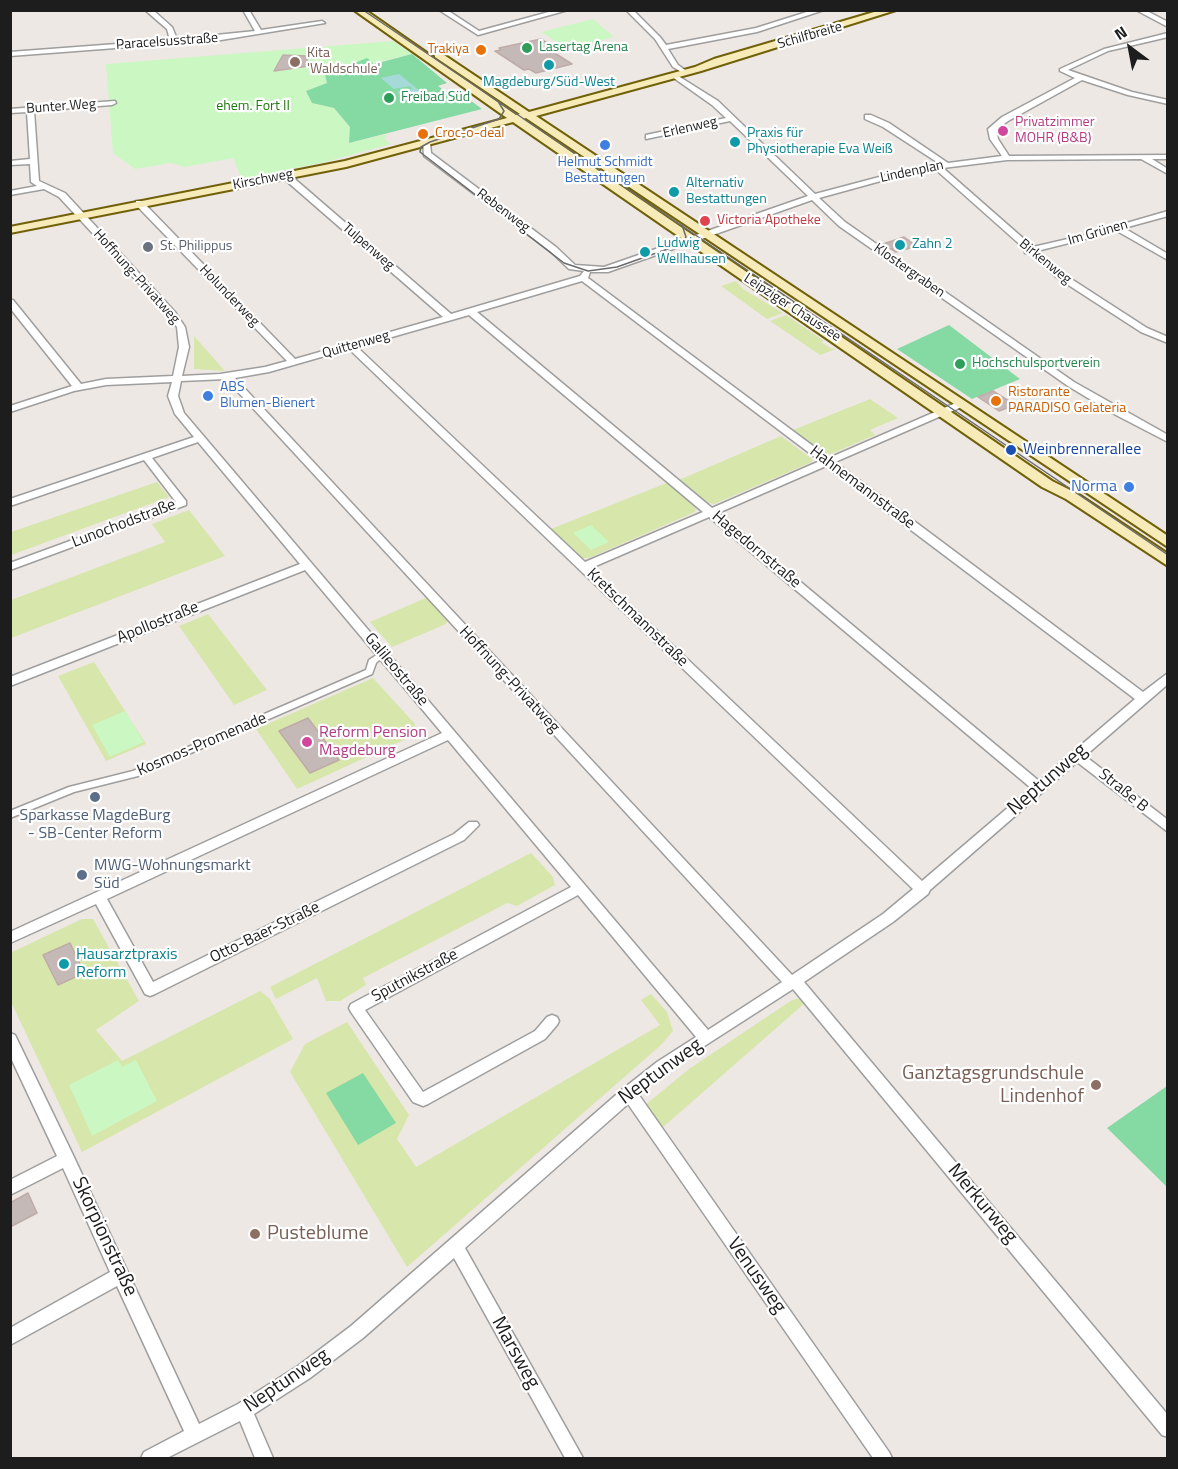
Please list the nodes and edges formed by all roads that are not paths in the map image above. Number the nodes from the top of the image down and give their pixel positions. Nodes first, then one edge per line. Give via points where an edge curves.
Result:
1 (148, 10) edge
2 (246, 10) edge
3 (358, 10) edge
4 (372, 10) edge
5 (442, 10) edge
6 (566, 10) edge
7 (629, 10) edge
8 (821, 10) edge
9 (892, 10) edge
10 (1139, 10) edge
11 (322, 23) dead end
12 (1167, 25) edge
13 (259, 33) junction
14 (1167, 35) edge
15 (174, 42) junction
16 (665, 47) junction
17 (10, 54) edge
18 (679, 72) junction
19 (1081, 78) junction
20 (1167, 102) edge
21 (112, 103) dead end
22 (30, 109) junction
23 (10, 111) edge
24 (529, 114) junction
25 (868, 117) dead end
26 (512, 118) junction
27 (731, 119) junction
28 (649, 137) dead end
29 (426, 143) junction
30 (1143, 157) junction
31 (1167, 157) edge
32 (1007, 158) junction
33 (33, 161) junction
34 (10, 163) edge
35 (940, 165) junction
36 (1167, 172) edge
37 (286, 176) junction
38 (48, 187) junction
39 (10, 193) edge
40 (812, 197) junction
41 (139, 203) junction
42 (1167, 213) edge
43 (81, 215) junction
44 (1118, 228) junction
45 (10, 230) edge
46 (706, 233) junction
47 (690, 239) junction
48 (1028, 251) junction
49 (1167, 258) edge
50 (586, 274) junction
51 (10, 302) edge
52 (471, 312) junction
53 (450, 318) junction
54 (1167, 340) edge
55 (351, 346) junction
56 (294, 363) junction
57 (228, 376) junction
58 (177, 378) junction
59 (78, 387) junction
60 (961, 404) junction
61 (10, 409) edge
62 (943, 412) junction
63 (200, 438) junction
64 (1167, 439) edge
65 (146, 456) junction
66 (827, 462) junction
67 (10, 503) edge
68 (711, 512) junction
69 (1167, 543) edge
70 (1167, 561) edge
71 (307, 565) junction
72 (10, 567) edge
73 (584, 567) junction
74 (381, 655) junction
75 (1167, 677) edge
76 (10, 682) edge
77 (1142, 698) junction
78 (450, 734) junction
79 (1077, 756) junction
80 (1040, 788) junction
81 (10, 815) edge
82 (473, 825) dead end
83 (1167, 827) edge
84 (580, 888) junction
85 (923, 890) junction
86 (99, 897) junction
87 (10, 938) edge
88 (793, 982) junction
89 (552, 1021) dead end
90 (706, 1038) junction
91 (13, 1050) edge
92 (629, 1093) junction
93 (67, 1158) junction
94 (10, 1188) edge
95 (456, 1247) junction
96 (122, 1274) junction
97 (10, 1337) edge
98 (244, 1410) junction
99 (1167, 1429) edge
100 (195, 1436) junction
101 (150, 1458) edge
102 (264, 1458) edge
103 (574, 1458) edge
104 (883, 1458) edge

1 - 15 street via 170,28
2 - 13 street
3 - 26 main road, Leipziger Chaussee
4 - 24 main road, Leipziger Chaussee
5 - 6 street via 478,33
7 - 16 street
8 - 16 street, Schilfbreite via 757,30
9 - 18 main road, Schilfbreite
10 - 12 street
11 - 13 street, Paracelsusstraße
13 - 15 street, Paracelsusstraße
14 - 19 street via 1106,50 1062,71
15 - 17 street, Paracelsusstraße
16 - 18 street
18 - 24 main road, Schilfbreite
18 - 27 street, Klostergraben
19 - 20 street
19 - 32 street via 994,126 992,135
21 - 22 street, Bunter Weg
22 - 23 street, Bunter Weg
22 - 33 street
24 - 26 main road, Schilfbreite
24 - 46 main road, Leipziger Chaussee
25 - 35 street, Birkenweg via 886,125
26 - 29 main road, Kirschweg
26 - 47 main road, Leipziger Chaussee
27 - 28 street, Erlenweg
27 - 40 street, Klostergraben
29 - 37 main road, Kirschweg
29 - 50 street, Rebenweg via 427,153
30 - 31 street, Lindenplan
30 - 32 street, Lindenplan
30 - 36 street
32 - 35 street, Lindenplan
33 - 34 street
33 - 38 street, Hoffnung-Privatweg via 34,182
35 - 40 street, Lindenplan
35 - 48 street, Birkenweg
37 - 41 main road, Kirschweg
37 - 53 street, Tulpenweg
38 - 39 street
38 - 43 street, Hoffnung-Privatweg via 60,193
40 - 46 street, Lindenplan
40 - 64 street, Klostergraben via 842,224 1062,378
41 - 43 main road, Kirschweg
41 - 56 street, Holunderweg
42 - 44 street, Im Grünen
43 - 45 main road, Kirschweg
43 - 58 street, Hoffnung-Privatweg via 179,324 184,343
44 - 48 street, Im Grünen
44 - 49 street
46 - 47 street, Lindenplan
46 - 60 main road, Leipziger Chaussee
47 - 50 street, Quittenweg
47 - 62 main road, Leipziger Chaussee
48 - 54 street, Birkenweg via 1095,300
50 - 52 street, Quittenweg
50 - 66 street, Hahnemannstraße
51 - 59 street
52 - 53 street, Quittenweg
52 - 68 street, Hagedornstraße
53 - 55 street, Quittenweg
55 - 56 street, Quittenweg
55 - 73 street, Kretschmannstraße
56 - 57 street, Quittenweg
57 - 58 street, Quittenweg
57 - 88 street, Hoffnung-Privatweg
58 - 59 street, Quittenweg
58 - 63 street, Galileostraße via 175,406
59 - 61 street, Quittenweg
60 - 62 street
60 - 69 main road, Leipziger Chaussee
62 - 66 street
62 - 70 main road, Leipziger Chaussee
63 - 65 street
63 - 71 street, Galileostraße
65 - 67 street
65 - 72 street, Lunochodstraße via 182,503
66 - 68 street
66 - 77 street, Hahnemannstraße
68 - 73 street
68 - 80 street, Hagedornstraße
71 - 74 street, Galileostraße
71 - 76 street, Apollostraße
73 - 85 street, Kretschmannstraße
74 - 78 street, Galileostraße
74 - 81 street, Kosmos-Promenade via 367,673 212,741 135,774 72,789
75 - 77 street, Neptunweg
77 - 79 street, Neptunweg
78 - 84 street, Galileostraße
78 - 86 street
79 - 80 street, Neptunweg
79 - 83 street, Straße B
80 - 85 street, Neptunweg
82 - 86 street, Otto-Baer-Straße via 459,837 150,990
84 - 89 street, Sputnikstraße via 356,1008 423,1099 540,1035
84 - 90 street, Galileostraße
85 - 88 street, Neptunweg
86 - 87 street
88 - 90 street, Neptunweg
88 - 99 street, Merkurweg
90 - 92 street, Neptunweg
91 - 93 street, Skorpionstraße
92 - 95 street, Neptunweg
92 - 104 street, Venusweg
93 - 94 street
93 - 96 street, Skorpionstraße
95 - 98 street, Neptunweg via 357,1332
95 - 103 street, Marsweg
96 - 97 street
96 - 100 street, Skorpionstraße
98 - 100 street, Neptunweg
98 - 102 street
100 - 101 street, Neptunweg

